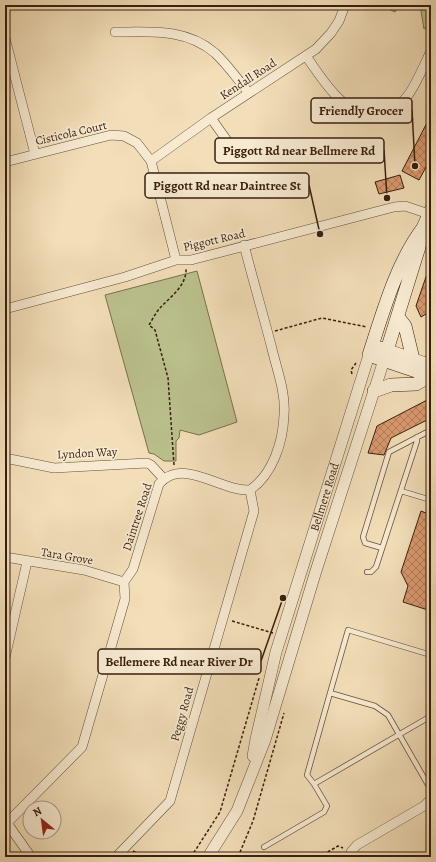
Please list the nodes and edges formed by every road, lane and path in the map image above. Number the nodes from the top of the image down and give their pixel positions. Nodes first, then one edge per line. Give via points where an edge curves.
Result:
1 (345, 5) edge
2 (115, 32) dead end
3 (5, 38) edge
4 (431, 51) edge
5 (306, 56) junction
6 (249, 93) junction
7 (404, 111) dead end
8 (211, 118) junction
9 (414, 120) dead end
10 (228, 142) dead end
11 (35, 154) junction
12 (151, 161) junction
13 (5, 162) edge
14 (430, 212) edge
15 (423, 228) junction
16 (244, 245) junction
17 (180, 260) junction
18 (5, 309) edge
19 (398, 317) junction
20 (367, 327) dead end
21 (268, 333) junction
22 (371, 350) junction
23 (386, 355) junction
24 (413, 359) junction
25 (431, 373) edge
26 (374, 391) junction
27 (431, 430) edge
28 (417, 436) junction
29 (5, 458) edge
30 (176, 473) junction
31 (164, 479) junction
32 (250, 490) junction
33 (401, 491) junction
34 (431, 500) edge
35 (382, 548) junction
36 (5, 557) edge
37 (27, 562) junction
38 (367, 572) dead end
39 (124, 582) junction
40 (224, 615) junction
41 (273, 633) dead end
42 (431, 655) edge
43 (5, 658) edge
44 (330, 693) junction
45 (284, 715) dead end
46 (431, 716) edge
47 (400, 735) junction
48 (251, 775) junction
49 (314, 784) junction
50 (431, 790) edge
51 (431, 799) edge
52 (6, 824) edge
53 (127, 846) junction
54 (264, 847) dead end
55 (350, 855) edge
56 (211, 856) edge
57 (31, 857) edge
58 (116, 857) edge
59 (145, 857) edge
60 (238, 857) edge
61 (319, 857) edge

1 - 5 street, Kendall Road via 331,34
2 - 6 street via 169,32 194,39 215,53
3 - 11 street
4 - 5 street via 406,99 392,109 373,114 353,109 334,95
5 - 6 street, Kendall Road
6 - 8 street, Kendall Road
7 - 9 path
8 - 10 street
8 - 12 street, Kendall Road
11 - 12 street, Cisticola Court via 111,134 124,136 137,143
11 - 13 street, Cisticola Court
12 - 17 street, Cisticola Court
14 - 15 main road, Bellmere Road
14 - 16 street, Piggott Road via 405,206 394,207
15 - 19 main road, Bellmere Road
15 - 22 main road, Bellmere Road via 410,245 385,306
16 - 17 street, Piggott Road via 191,260
16 - 21 street
17 - 18 street, Piggott Road
17 - 30 path via 186,274 184,281 157,310 149,325 155,330 168,378 173,462
19 - 23 main road, Bellmere Road
19 - 24 main road via 405,326
20 - 21 path via 322,318
21 - 32 street via 282,389 284,414 281,439 271,464 263,479
22 - 23 main road
22 - 48 street, Bellmere Road via 276,652 256,739
23 - 24 main road
23 - 25 main road
23 - 26 street, Bellmere Road
24 - 25 main road
25 - 26 main road via 416,384 391,385
26 - 48 street, Bellmere Road via 314,574 265,740
27 - 28 lane
28 - 33 lane
28 - 35 lane via 389,452 363,537 366,543
29 - 31 street, Lyndon Way via 54,468 147,463
30 - 31 street, Daintree Road
30 - 32 street via 190,473 236,490
31 - 39 street, Daintree Road via 159,484 133,570
32 - 40 street, Peggy Road via 254,511
33 - 34 lane
33 - 35 lane
35 - 38 lane via 376,567
36 - 37 street, Tara Grove
37 - 39 street, Tara Grove via 84,570
37 - 43 street
39 - 52 street via 125,599 82,747
40 - 41 path via 232,617 231,621
40 - 53 street, Peggy Road via 170,801
42 - 44 lane via 348,630
44 - 47 lane via 375,706 388,715
44 - 49 lane via 307,775
45 - 60 path via 253,820
46 - 47 lane
47 - 49 lane
47 - 50 lane
48 - 56 street, Bellmere Road via 237,810
49 - 54 lane via 327,806 324,812
51 - 55 street via 424,806 357,845
52 - 57 street
53 - 58 street, Peggy Road
53 - 59 path
55 - 61 path via 338,846

